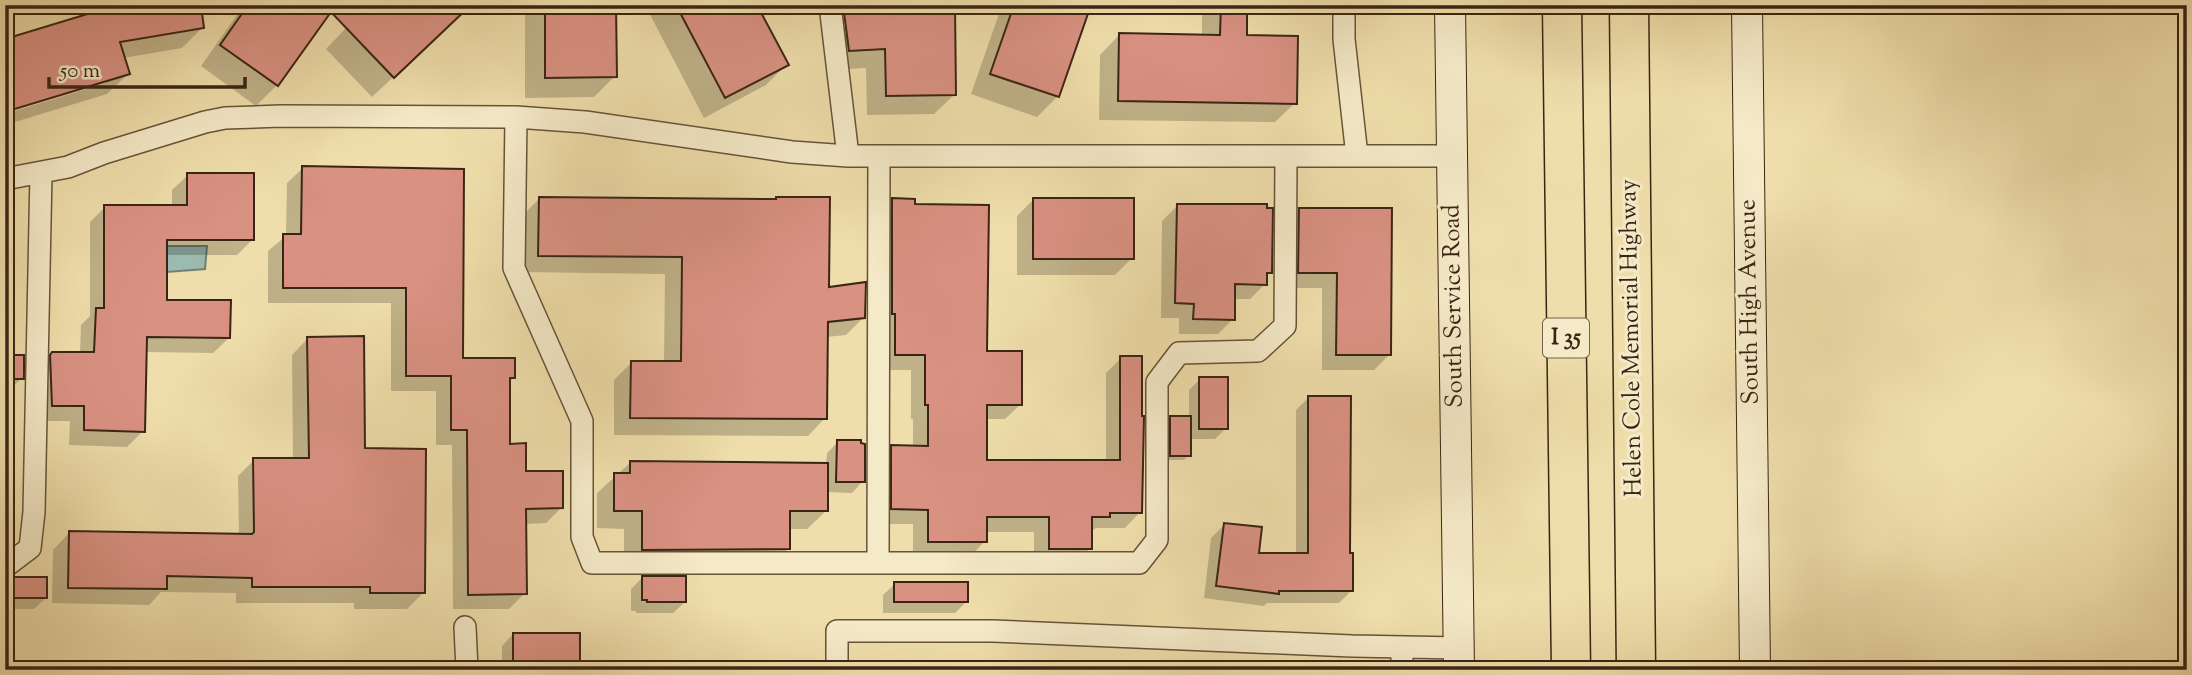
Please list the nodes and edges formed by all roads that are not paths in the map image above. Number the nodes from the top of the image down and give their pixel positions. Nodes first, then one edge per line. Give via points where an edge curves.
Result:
1 (830, 5) edge
2 (1344, 5) edge
3 (1450, 5) edge
4 (1562, 5) edge
5 (1629, 5) edge
6 (1747, 5) edge
7 (516, 117) junction
8 (848, 156) junction
9 (879, 156) junction
10 (1286, 156) junction
11 (1357, 156) junction
12 (1452, 156) junction
13 (41, 173) junction
14 (5, 178) edge
15 (878, 564) junction
16 (5, 566) edge
17 (466, 628) dead end
18 (1402, 647) junction
19 (1459, 659) edge
20 (467, 670) edge
21 (837, 670) edge
22 (1402, 670) edge
23 (1571, 670) edge
24 (1636, 670) edge
25 (1755, 670) edge

1 - 8 street
2 - 11 street
3 - 12 main road, South Service Road
4 - 23 highway, I 35
5 - 24 highway, Helen Cole Memorial Highway
6 - 25 main road, South High Avenue
7 - 8 street
7 - 13 street via 225,118
7 - 15 street via 514,268 582,421 582,537 592,564
8 - 9 street
9 - 10 street
9 - 15 street
10 - 11 street
10 - 15 street via 1285,326 1258,351 1179,353 1157,382 1157,540 1139,564
11 - 12 street
12 - 19 main road, South Service Road
13 - 14 street
13 - 16 street via 34,512 30,548
17 - 20 street
18 - 19 street
18 - 21 street via 993,631 837,631
18 - 22 street

